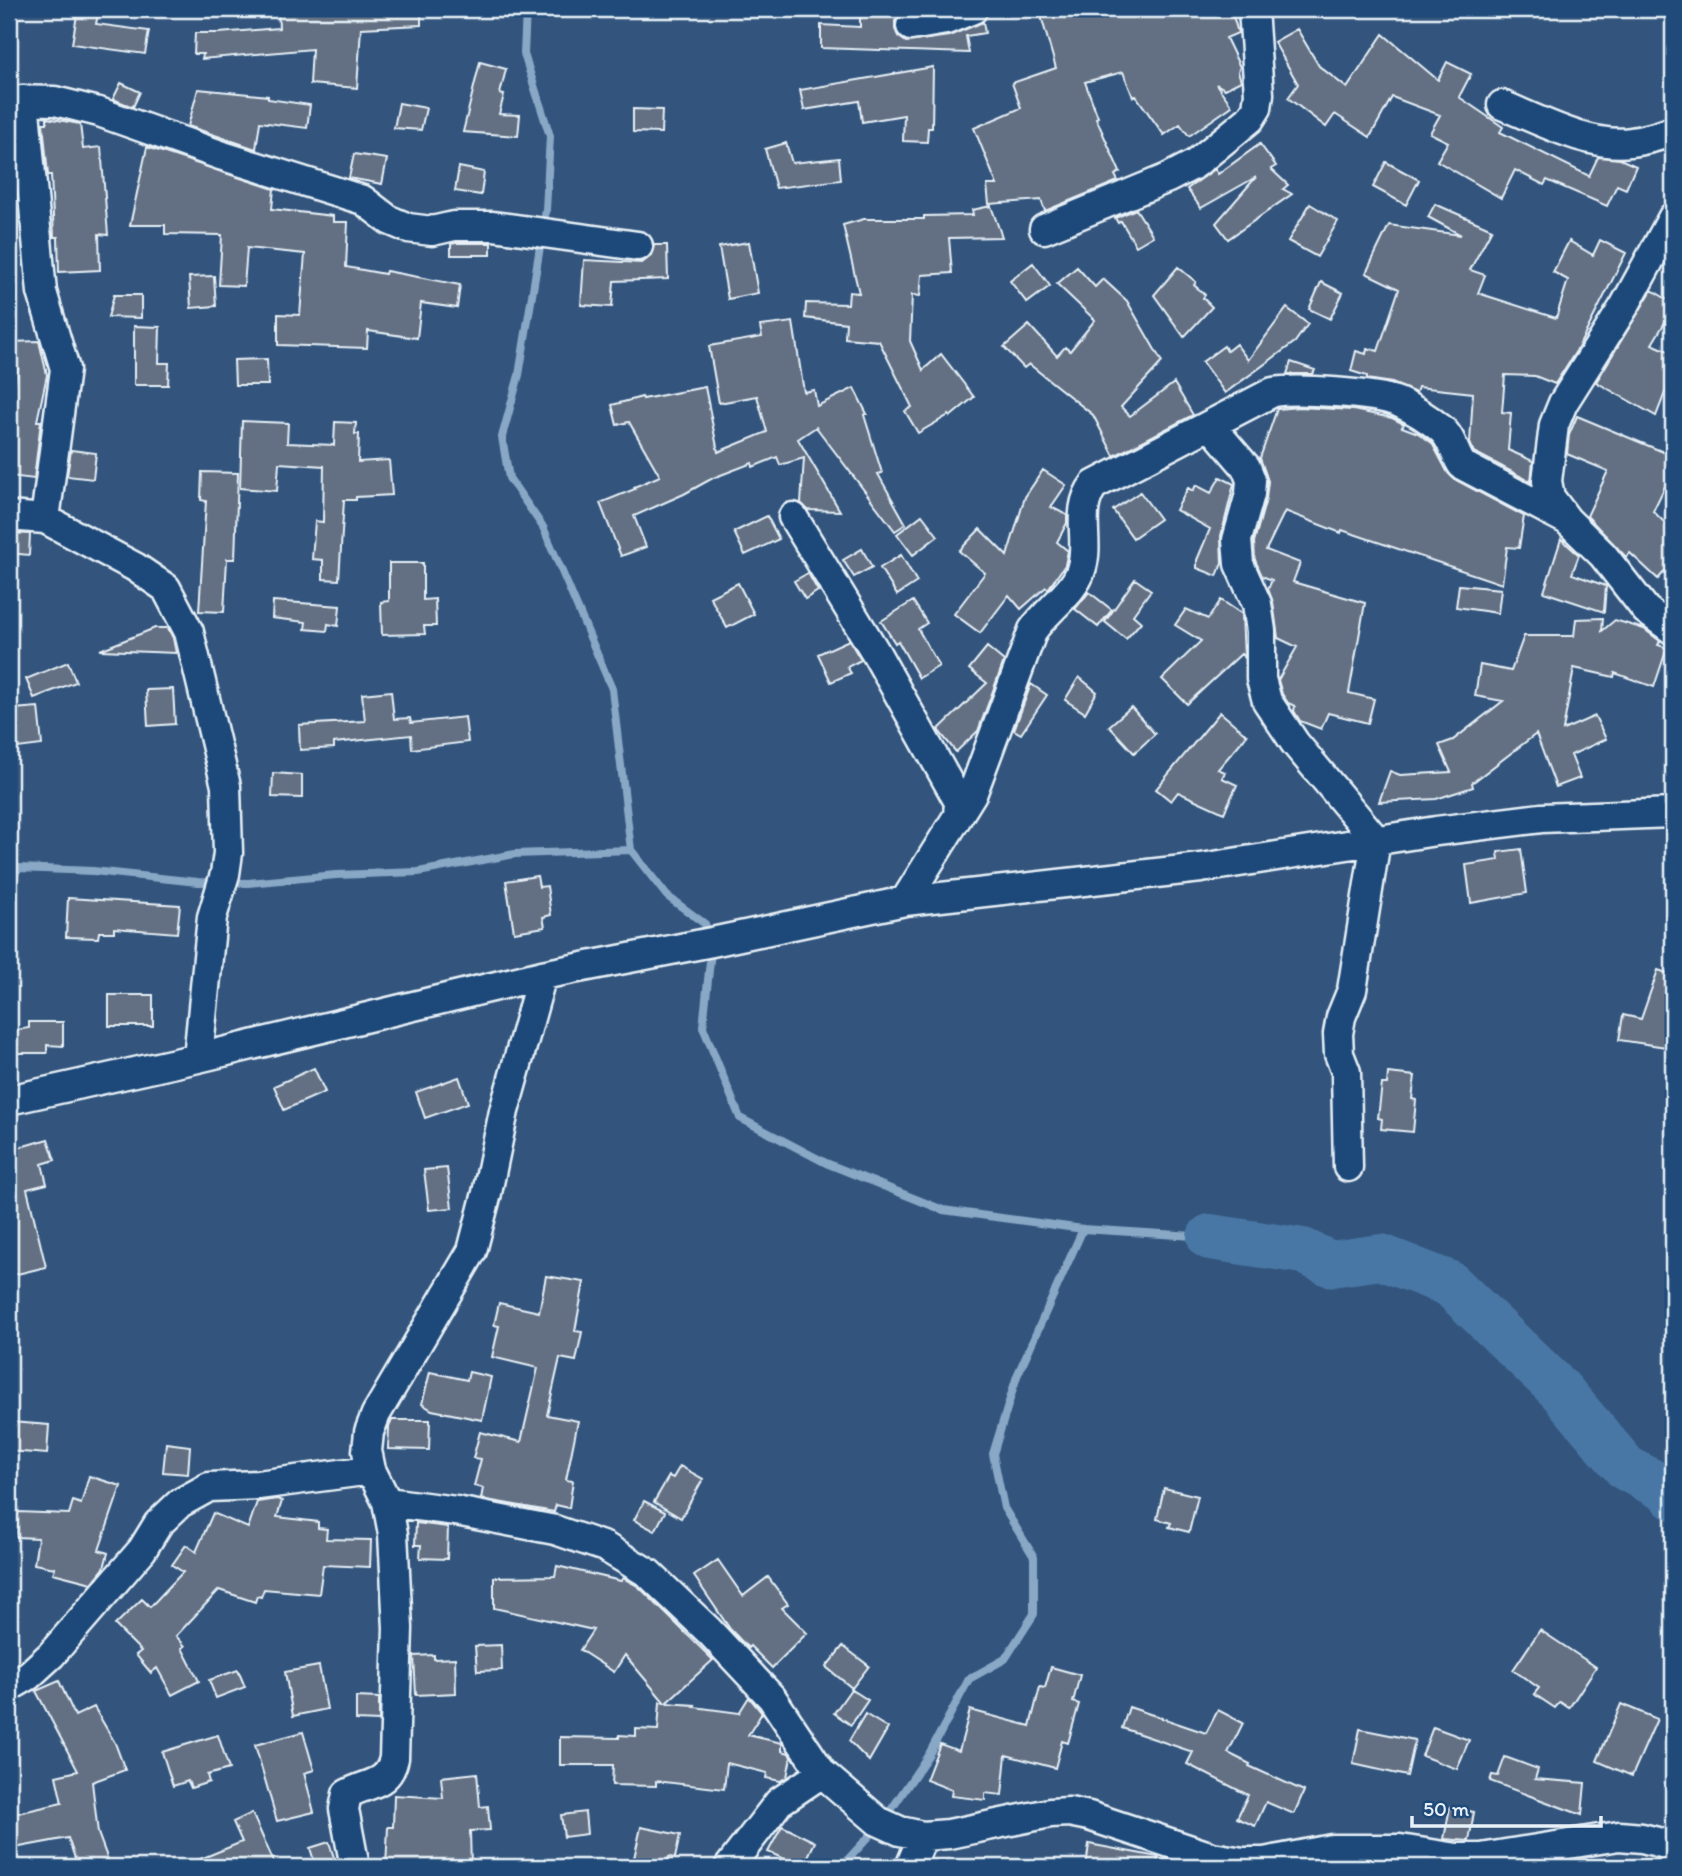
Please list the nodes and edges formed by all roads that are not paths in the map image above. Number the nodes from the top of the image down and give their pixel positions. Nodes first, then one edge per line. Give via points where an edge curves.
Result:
1 (973, 9) edge
2 (1253, 9) edge
3 (911, 26) dead end
4 (16, 100) edge
5 (1502, 105) dead end
6 (1673, 131) edge
7 (1673, 217) edge
8 (1044, 229) dead end
9 (638, 246) dead end
10 (1210, 425) junction
11 (9, 516) edge
12 (793, 517) dead end
13 (44, 519) junction
14 (1567, 520) junction
15 (1673, 631) edge
16 (1673, 813) edge
17 (958, 816) junction
18 (1376, 840) junction
19 (905, 901) junction
20 (542, 975) junction
21 (198, 1058) junction
22 (9, 1100) edge
23 (1348, 1167) dead end
24 (371, 1470) junction
25 (387, 1502) junction
26 (9, 1687) edge
27 (822, 1773) junction
28 (923, 1836) junction
29 (1673, 1846) edge
30 (355, 1867) edge
31 (729, 1867) edge
32 (910, 1867) edge

1 - 3 street
2 - 8 street via 1259,94 1250,119 1195,164
4 - 9 street via 55,101 99,112 363,200 408,228 432,231 493,226
4 - 13 street via 42,292 65,369
5 - 6 street via 1601,141 1629,143
7 - 14 street via 1554,425 1547,481 1550,497
10 - 14 street via 1289,389 1398,402 1441,429 1462,465
10 - 17 street via 1094,485 1086,495 1082,570 1033,631 973,792
10 - 18 street via 1246,467 1251,480 1237,540 1239,564 1257,604 1266,701
11 - 13 street
12 - 17 street via 876,653 958,802
13 - 21 street via 166,588 189,632 226,786 228,853 212,917
14 - 15 street via 1603,555 1646,610
16 - 18 street via 1541,818
17 - 19 street
18 - 19 street via 1201,868
18 - 23 street via 1352,990 1338,1034 1346,1072
19 - 20 street
20 - 21 street
20 - 24 street via 472,1251 376,1414 367,1451
21 - 22 street
24 - 25 street
24 - 26 street via 258,1485 209,1486 180,1503 51,1655
25 - 27 street via 555,1530 604,1547 648,1573 772,1698
25 - 30 street via 398,1628 394,1758 383,1781 347,1794 344,1809
27 - 28 street via 878,1821
27 - 31 street via 779,1802
28 - 29 street via 1069,1812 1212,1857 1243,1862 1332,1849 1400,1849 1481,1858 1619,1836
28 - 32 street

